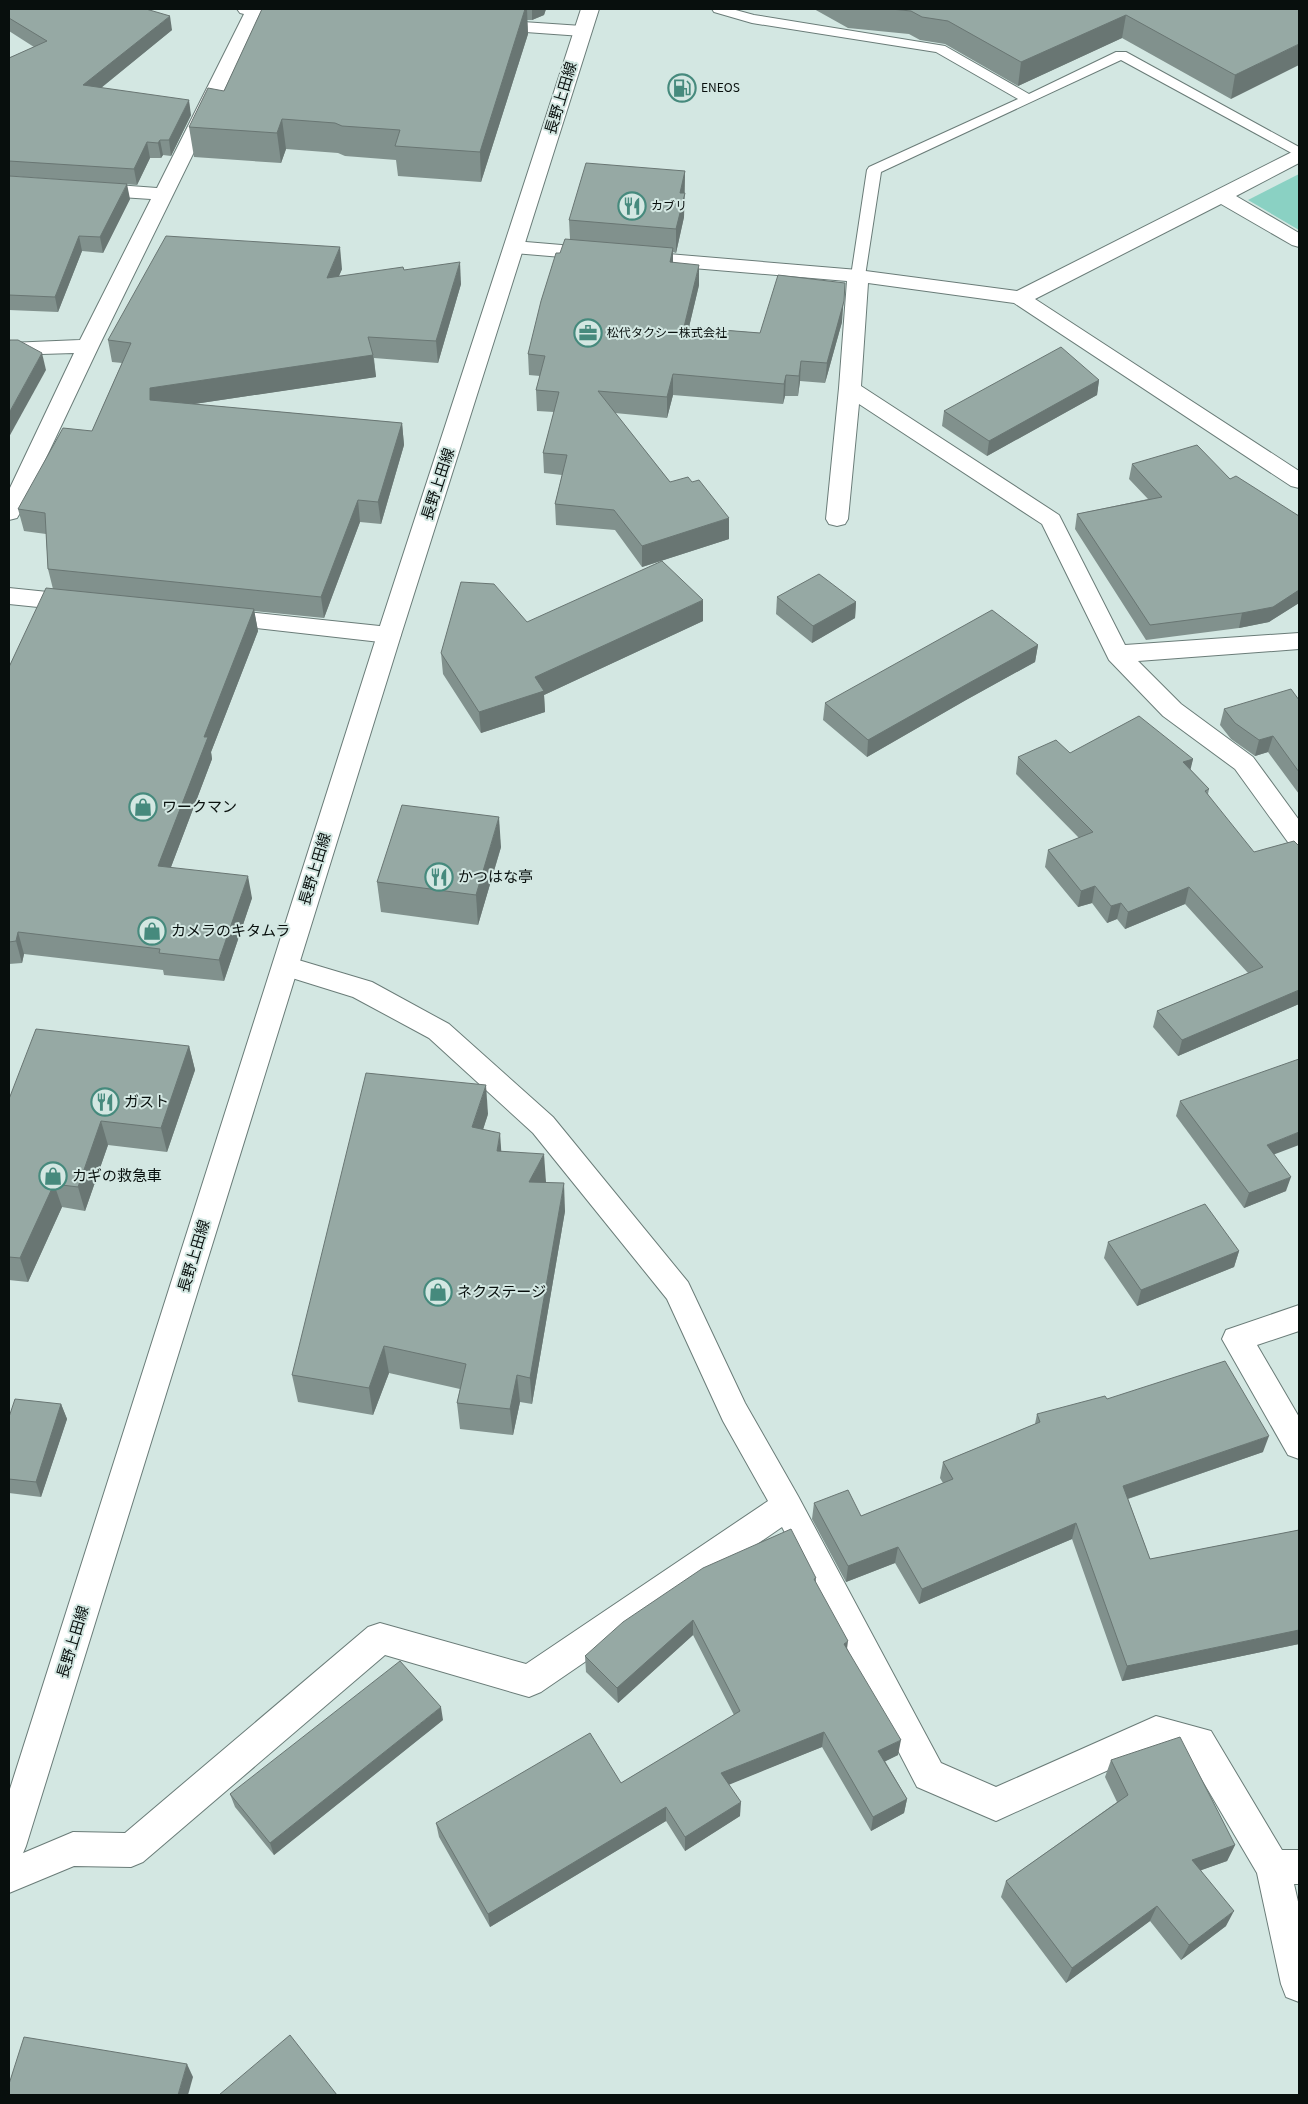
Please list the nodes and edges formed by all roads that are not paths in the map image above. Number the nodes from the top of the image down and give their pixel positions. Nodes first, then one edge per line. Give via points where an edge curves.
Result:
1 (246, 9) edge
2 (719, 9) edge
3 (262, 10) edge
4 (586, 20) edge
5 (470, 24) edge
6 (1029, 98) junction
7 (1299, 155) edge
8 (67, 187) edge
9 (164, 194) junction
10 (1222, 196) junction
11 (1299, 241) edge
12 (514, 247) junction
13 (858, 276) junction
14 (1020, 298) junction
15 (88, 346) junction
16 (9, 349) edge
17 (850, 388) junction
18 (1299, 481) edge
19 (9, 513) edge
20 (837, 519) dead end
21 (9, 596) edge
22 (98, 605) edge
23 (197, 615) edge
24 (389, 635) junction
25 (1299, 641) edge
26 (1117, 654) junction
27 (1299, 838) edge
28 (285, 966) junction
29 (1299, 1318) edge
30 (1299, 1445) edge
31 (786, 1506) junction
32 (9, 1846) edge
33 (1286, 1867) edge
34 (9, 1876) edge
35 (1299, 1984) edge

1 - 3 street
2 - 6 lane via 752,19 940,49
3 - 9 street
4 - 5 street
4 - 12 street, 長野上田線
6 - 7 lane via 1122,55
6 - 13 lane via 874,170
7 - 10 street
8 - 9 street
9 - 15 street
10 - 11 street
10 - 14 street
12 - 13 street
12 - 24 street, 長野上田線
13 - 14 street
13 - 17 street
14 - 18 street
15 - 16 street
15 - 19 street
17 - 20 street
17 - 26 street via 1051,520
21 - 22 street
23 - 24 street
24 - 28 street, 長野上田線
25 - 26 street
26 - 27 street via 1172,710 1244,763
28 - 31 street via 362,989 439,1031 543,1125 678,1291 734,1412
28 - 32 street, 長野上田線
29 - 30 street via 1237,1339
31 - 33 street via 929,1775 996,1804 1156,1732 1198,1742
31 - 34 street via 529,1681 380,1638 131,1850 74,1849
33 - 35 street

